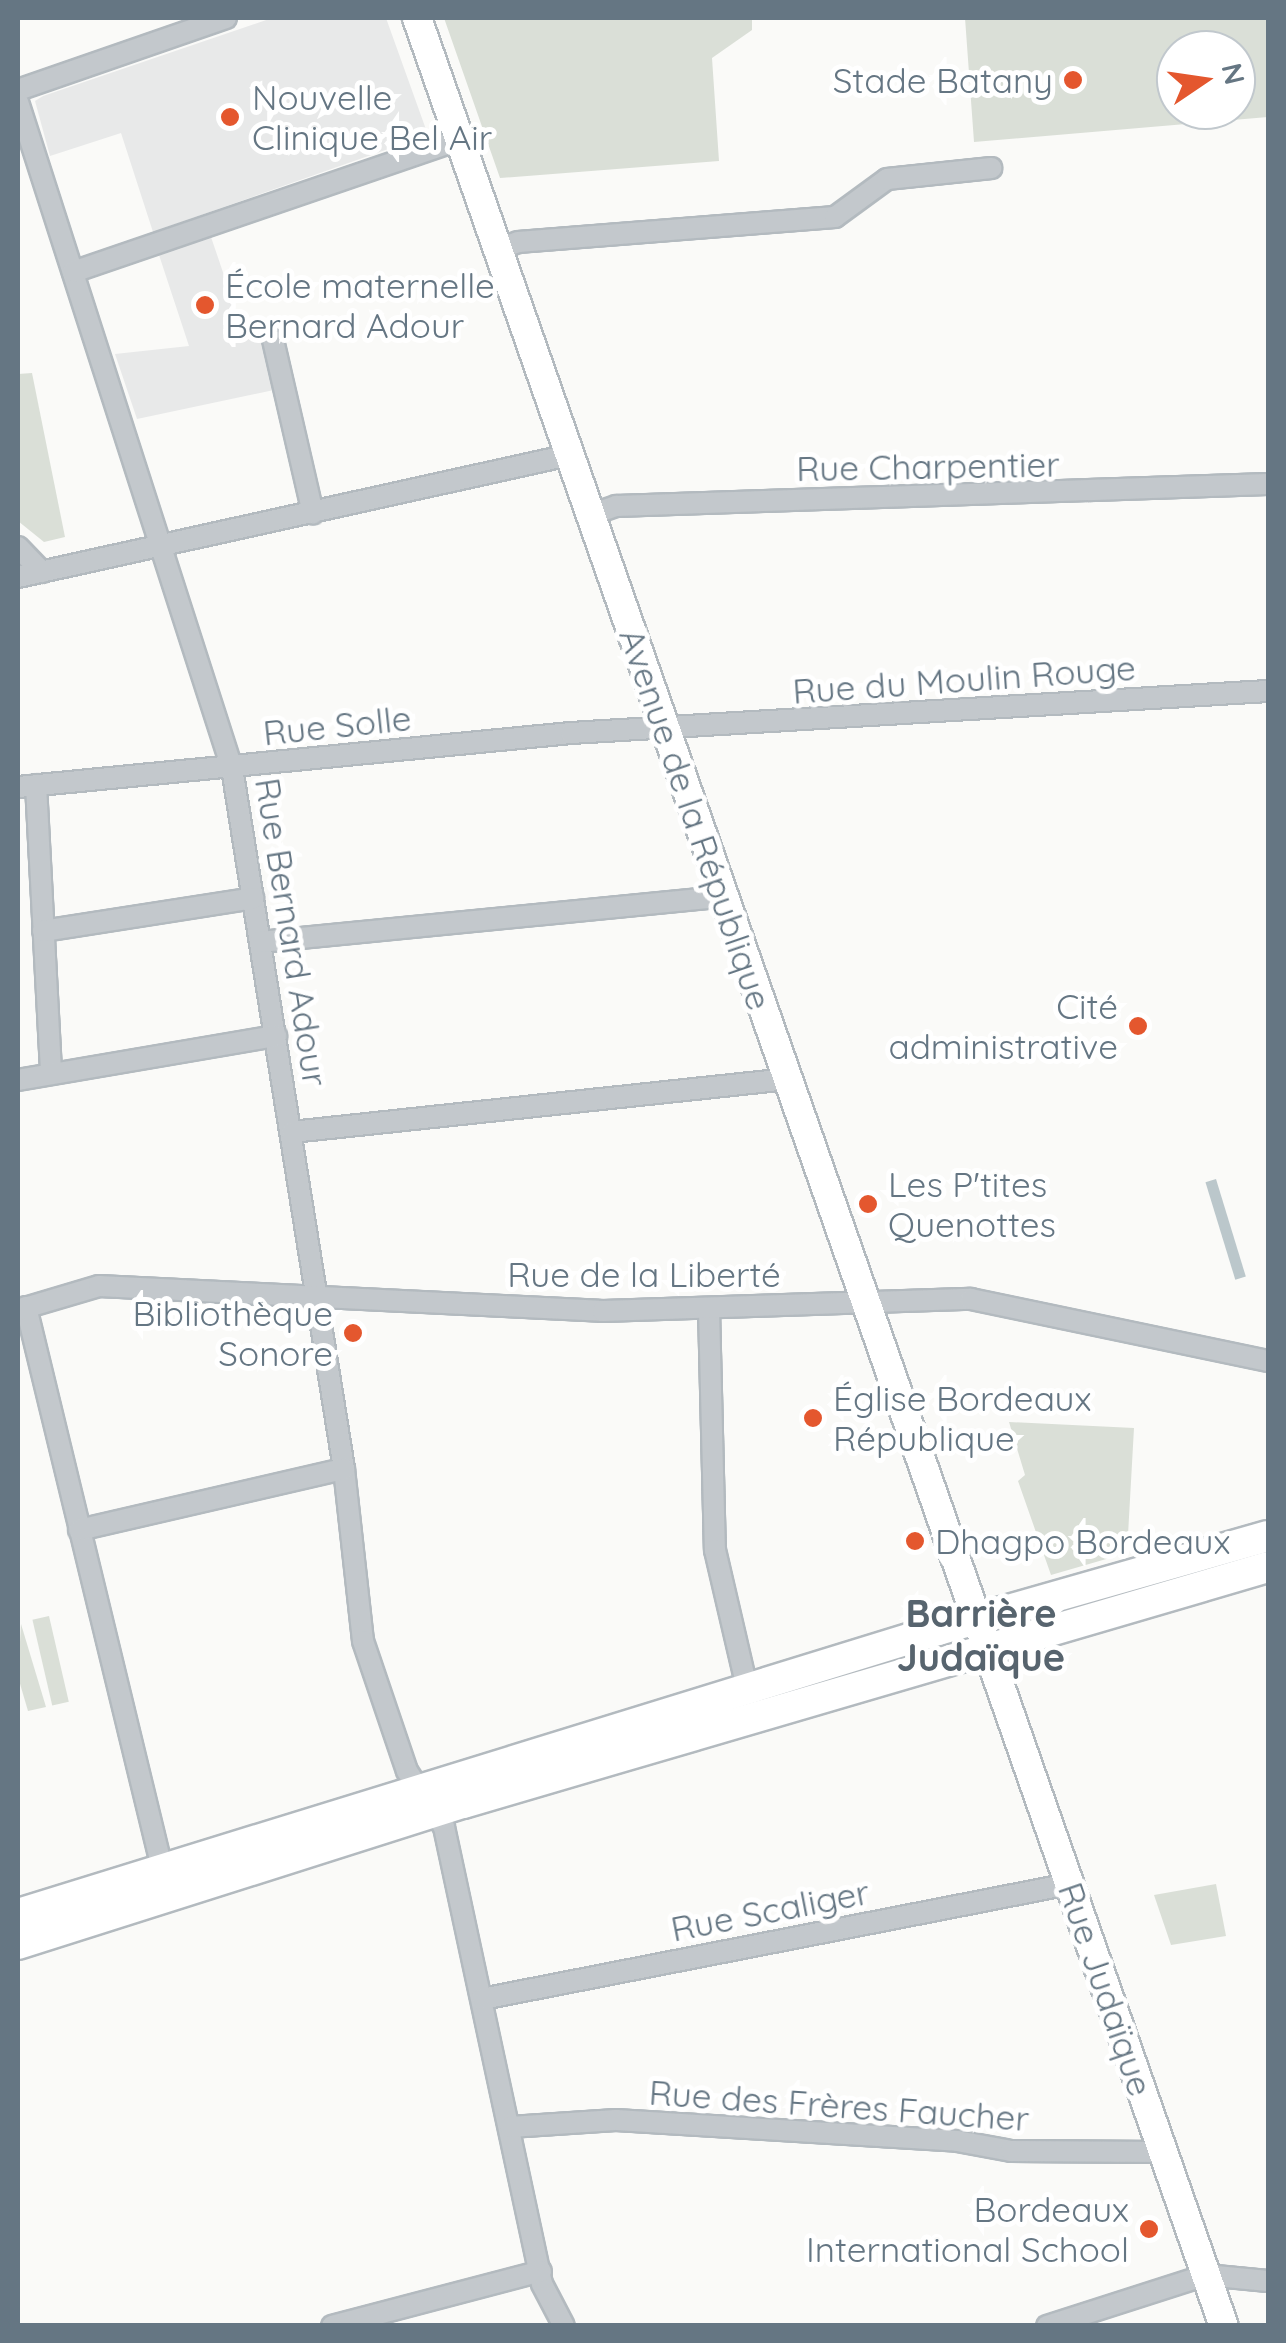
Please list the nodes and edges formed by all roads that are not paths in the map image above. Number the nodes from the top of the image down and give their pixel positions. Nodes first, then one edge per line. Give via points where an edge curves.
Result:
1 (226, 18) edge
2 (417, 18) edge
3 (18, 90) edge
4 (18, 102) edge
5 (459, 140) junction
6 (991, 168) dead end
7 (497, 249) junction
8 (73, 272) junction
9 (273, 340) dead end
10 (569, 455) junction
11 (1268, 484) edge
12 (313, 513) junction
13 (590, 514) junction
14 (164, 546) junction
15 (18, 547) edge
16 (42, 572) junction
17 (18, 577) edge
18 (1268, 691) edge
19 (664, 727) junction
20 (232, 768) junction
21 (27, 786) edge
22 (723, 897) junction
23 (253, 898) junction
24 (43, 931) junction
25 (260, 942) junction
26 (276, 1036) junction
27 (51, 1074) junction
28 (786, 1079) junction
29 (18, 1080) edge
30 (292, 1132) junction
31 (317, 1298) junction
32 (864, 1303) junction
33 (22, 1308) edge
34 (710, 1309) junction
35 (1268, 1361) edge
36 (344, 1468) junction
37 (79, 1530) junction
38 (1268, 1536) edge
39 (1268, 1567) edge
40 (976, 1619) junction
41 (988, 1652) junction
42 (748, 1692) junction
43 (426, 1801) junction
44 (163, 1872) junction
45 (1069, 1884) junction
46 (91, 1895) junction
47 (18, 1914) edge
48 (18, 1924) edge
49 (18, 1944) edge
50 (482, 1998) junction
51 (510, 2127) junction
52 (1163, 2152) junction
53 (541, 2271) junction
54 (1206, 2275) junction
55 (1268, 2282) edge
56 (332, 2326) edge
57 (564, 2326) edge
58 (1048, 2326) edge
59 (1224, 2326) edge

1 - 3 street
2 - 5 main road, Avenue de la République
4 - 8 street, Rue Bernard Adour
5 - 7 main road, Avenue de la République
5 - 8 street
6 - 7 street via 887,179 835,218 518,242
7 - 10 main road, Avenue de la République
8 - 14 street, Rue Bernard Adour
9 - 12 street
10 - 12 street
10 - 13 main road, Avenue de la République
11 - 13 street, Rue Charpentier via 988,499 616,506
12 - 14 street
13 - 19 main road, Avenue de la République
14 - 16 street
14 - 20 street, Rue Bernard Adour
15 - 16 street
16 - 17 street
18 - 19 street, Rue du Moulin Rouge
19 - 20 street, Rue Solle
19 - 22 main road, Avenue de la République
20 - 21 street, Rue Solle
20 - 23 street, Rue Bernard Adour
21 - 24 street
22 - 25 street
22 - 28 main road, Avenue de la République
23 - 24 street
23 - 25 street, Rue Bernard Adour
24 - 27 street
25 - 26 street, Rue Bernard Adour
26 - 27 street
26 - 30 street, Rue Bernard Adour
27 - 29 street
28 - 30 street
28 - 32 main road, Avenue de la République
30 - 31 street, Rue Bernard Adour
31 - 33 street, Rue de la Liberté via 99,1286
31 - 34 street, Rue de la Liberté via 540,1310
31 - 36 street, Rue Bernard Adour
32 - 34 street, Rue de la Liberté
32 - 35 street, Rue de la Liberté via 971,1299
32 - 40 main road, Avenue de la République
33 - 37 street
34 - 42 street via 715,1550
36 - 37 street
36 - 43 street, Rue Bernard Adour via 363,1641
37 - 44 street
38 - 40 main road
39 - 41 main road
40 - 41 main road, Rue Judaïque
40 - 42 main road
41 - 43 main road
41 - 45 main road, Rue Judaïque
42 - 43 main road
43 - 44 main road
43 - 49 main road
43 - 50 street, Rue Bernard Adour via 444,1828
44 - 46 main road
45 - 50 street, Rue Scaliger
45 - 52 main road, Rue Judaïque
46 - 47 main road
46 - 48 main road
50 - 51 street, Rue Bernard Adour
51 - 52 street, Rue des Frères Faucher via 616,2120 957,2140 1011,2152
51 - 53 street, Rue Bernard Adour
52 - 54 main road, Rue Judaïque
53 - 56 street
53 - 57 street, Rue Bernard Adour
54 - 55 street
54 - 58 street
54 - 59 main road, Rue Judaïque

